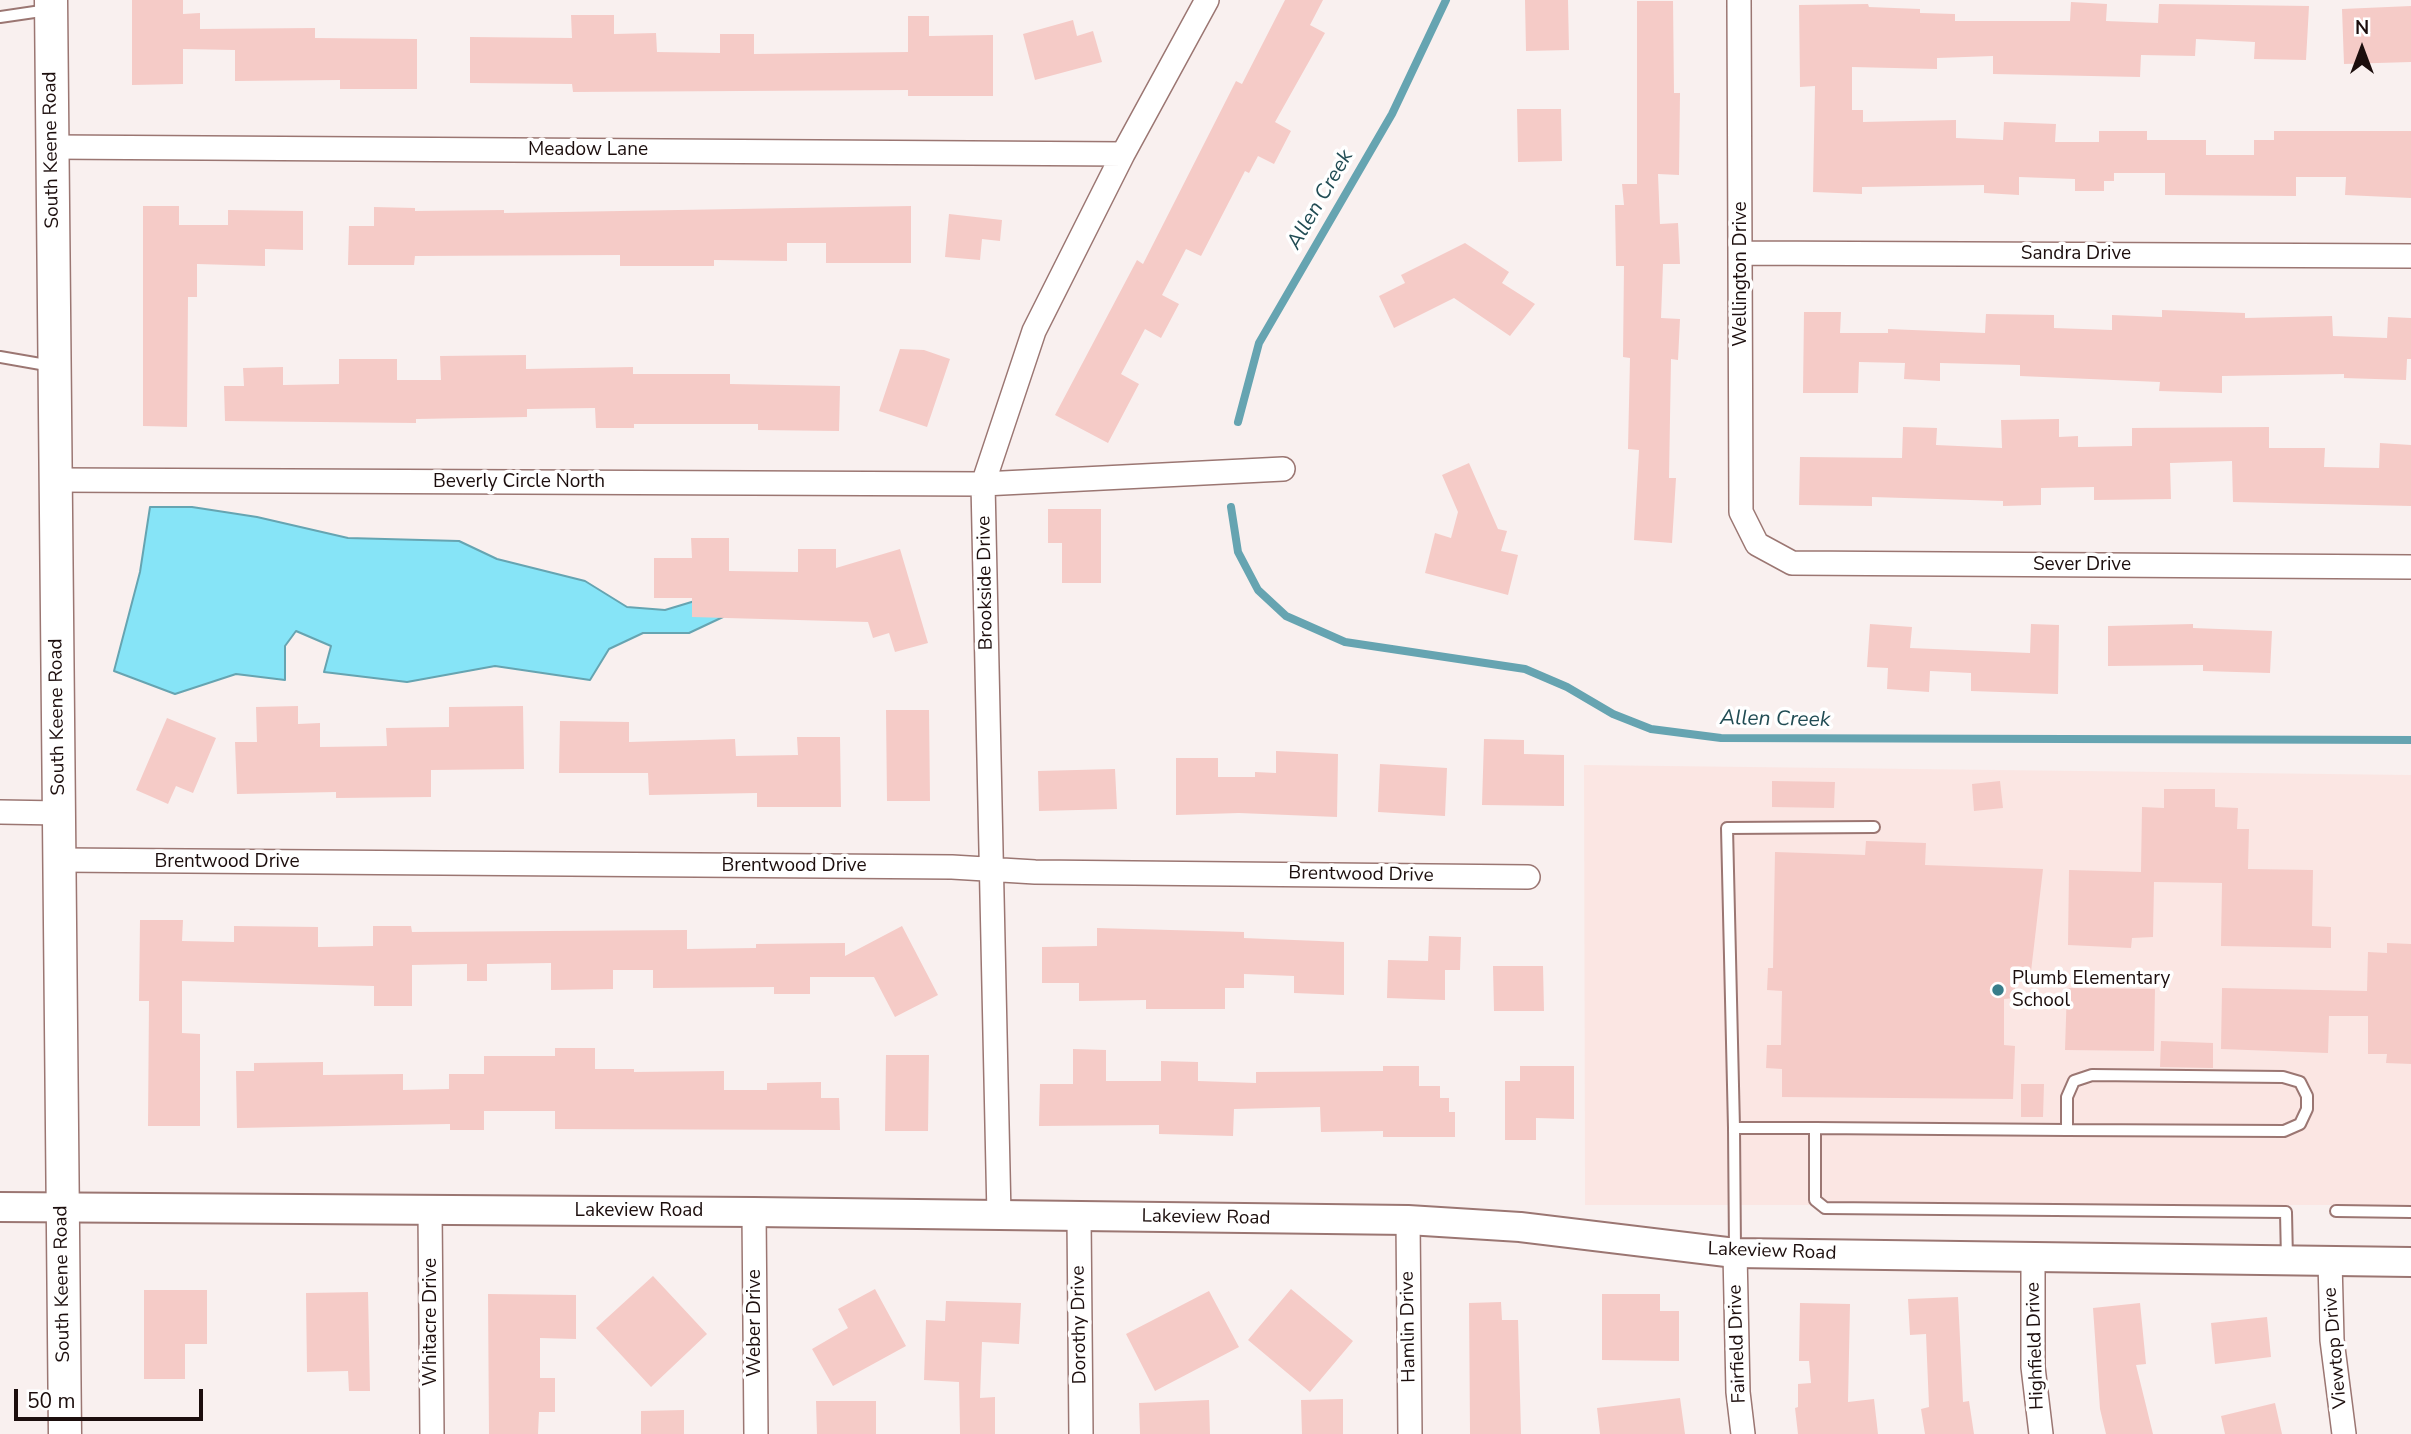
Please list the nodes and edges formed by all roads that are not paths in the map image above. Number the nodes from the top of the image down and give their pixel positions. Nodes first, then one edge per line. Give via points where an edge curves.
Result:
1 (1207, 0) edge
2 (1739, 0) edge
3 (51, 5) edge
4 (0, 17) edge
5 (52, 147) junction
6 (1124, 154) junction
7 (1741, 253) junction
8 (2411, 256) edge
9 (0, 357) edge
10 (54, 366) junction
11 (1283, 469) dead end
12 (55, 480) junction
13 (984, 484) junction
14 (1757, 544) joint
15 (2411, 567) edge
16 (0, 812) edge
17 (60, 813) junction
18 (1874, 827) dead end
19 (60, 860) junction
20 (992, 870) junction
21 (1528, 877) dead end
22 (1734, 1128) junction
23 (1815, 1128) junction
24 (2067, 1130) junction
25 (0, 1207) edge
26 (62, 1208) junction
27 (430, 1210) junction
28 (2336, 1211) dead end
29 (754, 1212) junction
30 (2411, 1212) edge
31 (999, 1216) junction
32 (1079, 1217) junction
33 (1408, 1220) junction
34 (1735, 1253) junction
35 (2033, 1258) junction
36 (2287, 1260) junction
37 (2330, 1261) junction
38 (2411, 1262) edge
39 (65, 1434) edge
40 (432, 1434) edge
41 (756, 1434) edge
42 (1081, 1434) edge
43 (1410, 1434) edge
44 (1742, 1434) edge
45 (2040, 1434) edge
46 (2344, 1434) edge

1 - 6 street, Brookside Drive
2 - 7 street, Wellington Drive
3 - 4 lane
3 - 5 main road, South Keene Road
5 - 6 street, Meadow Lane
5 - 10 main road, South Keene Road
6 - 13 street, Brookside Drive via 1034,331
7 - 8 street, Sandra Drive
7 - 14 street, Wellington Drive via 1741,512
9 - 10 lane
10 - 12 main road, South Keene Road
11 - 13 street, Beverly Circle North
12 - 13 street, Beverly Circle North
12 - 17 main road, South Keene Road
13 - 20 street, Brookside Drive
14 - 15 street, Sever Drive via 1792,563
16 - 17 street
17 - 19 main road, South Keene Road
18 - 22 lane via 1727,828
19 - 20 street, Brentwood Drive
19 - 26 main road, South Keene Road
20 - 21 street, Brentwood Drive
20 - 31 street, Brookside Drive
22 - 23 lane
22 - 34 lane
23 - 24 lane
23 - 36 lane via 1815,1200 1825,1208 2286,1212
24 - 24 lane via 2284,1131 2300,1124 2307,1096 2300,1082 2283,1077 2092,1075 2074,1081 2067,1097
25 - 26 street, Lakeview Road
26 - 27 street, Lakeview Road
26 - 39 main road, South Keene Road
27 - 29 street, Lakeview Road
27 - 40 street, Whitacre Drive
28 - 30 lane
29 - 31 street, Lakeview Road
29 - 41 street, Weber Drive
31 - 32 street, Lakeview Road
32 - 33 street, Lakeview Road
32 - 42 street, Dorothy Drive
33 - 34 street, Lakeview Road via 1520,1227
33 - 43 street, Hamlin Drive
34 - 35 street, Lakeview Road
34 - 44 street, Fairfield Drive
35 - 36 street, Lakeview Road
35 - 45 street, Highfield Drive via 2033,1367
36 - 37 street, Lakeview Road
37 - 38 street, Lakeview Road
37 - 46 street, Viewtop Drive via 2332,1340

